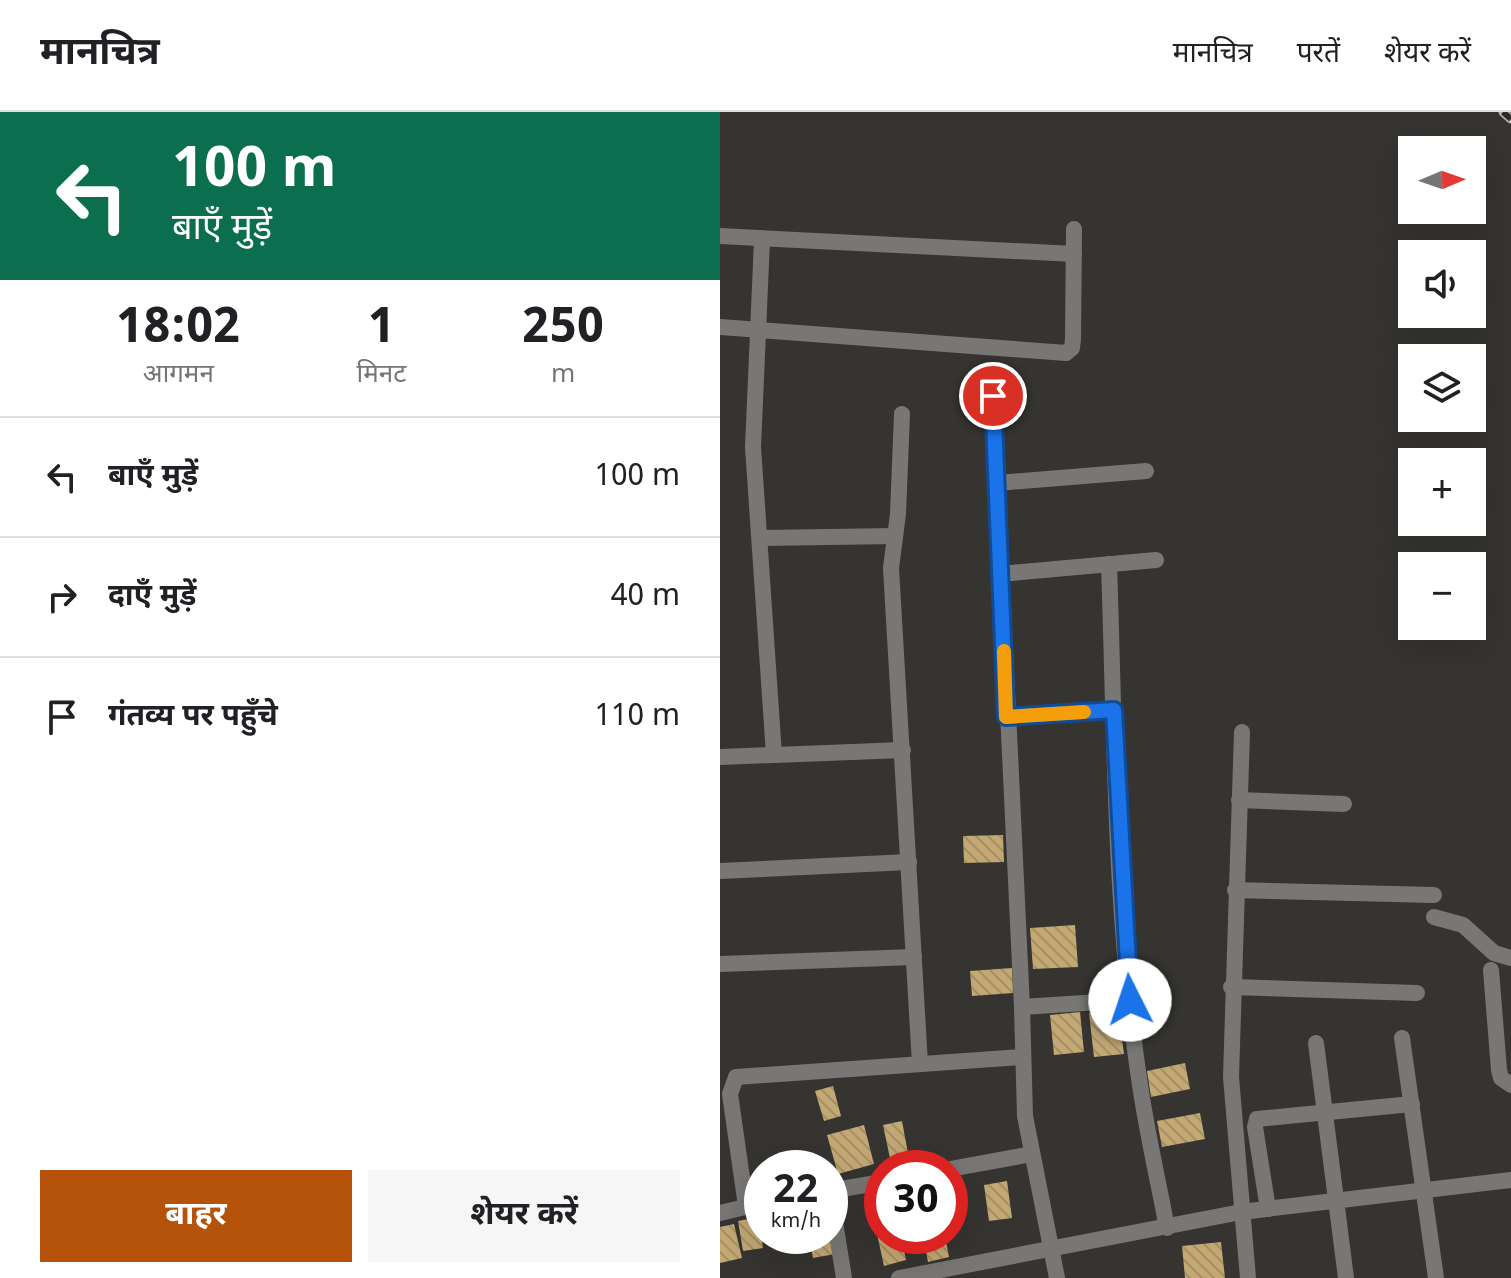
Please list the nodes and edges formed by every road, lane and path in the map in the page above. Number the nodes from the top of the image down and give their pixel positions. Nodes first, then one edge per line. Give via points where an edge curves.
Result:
1 (1074, 229) dead end
2 (720, 236) edge
3 (762, 240) junction
4 (1074, 254) junction
5 (720, 327) edge
6 (758, 331) junction
7 (993, 396) dead end
8 (902, 414) dead end
9 (1146, 471) dead end
10 (997, 483) junction
11 (895, 536) junction
12 (760, 538) junction
13 (1156, 560) dead end
14 (1109, 564) junction
15 (1000, 574) junction
16 (1114, 710) junction
17 (1006, 717) junction
18 (1242, 732) dead end
19 (903, 750) junction
20 (774, 755) junction
21 (720, 757) edge
22 (1239, 800) junction
23 (1344, 804) dead end
24 (909, 862) junction
25 (720, 871) edge
26 (1235, 890) junction
27 (1434, 895) dead end
28 (1434, 917) dead end
29 (914, 957) junction
30 (1511, 958) edge
31 (720, 964) edge
32 (1491, 970) dead end
33 (1231, 987) junction
34 (1417, 993) dead end
35 (1130, 1000) junction
36 (1022, 1007) junction
37 (1402, 1038) dead end
38 (1316, 1043) dead end
39 (1022, 1057) junction
40 (920, 1064) junction
41 (1511, 1085) edge
42 (1412, 1104) junction
43 (1327, 1109) junction
44 (1032, 1154) junction
45 (744, 1159) edge
46 (968, 1166) edge
47 (1511, 1180) edge
48 (1425, 1190) junction
49 (1338, 1201) junction
50 (744, 1207) edge
51 (1268, 1209) junction
52 (1241, 1212) junction
53 (720, 1213) edge
54 (1167, 1228) junction
55 (1051, 1248) junction
56 (840, 1254) edge
57 (844, 1278) edge
58 (899, 1278) edge
59 (1057, 1278) edge
60 (1248, 1278) edge
61 (1346, 1278) edge
62 (1436, 1278) edge

1 - 4 street
2 - 3 street
3 - 4 street
3 - 6 street
4 - 6 street via 1072,348 1066,353
5 - 6 street
6 - 12 street via 753,447
7 - 10 street
8 - 11 street
9 - 10 street
10 - 15 street
11 - 12 street
11 - 19 street via 891,568
12 - 20 street
13 - 14 street
14 - 15 street
14 - 16 street
15 - 17 street
16 - 17 street
16 - 35 street
17 - 36 street
18 - 22 street
19 - 20 street
19 - 24 street
20 - 21 street
22 - 23 street
22 - 26 street
24 - 25 street
24 - 29 street
26 - 27 street
26 - 33 street
28 - 30 street via 1463,925 1494,953
29 - 31 street
29 - 40 street
32 - 41 street via 1499,1070
33 - 34 street
33 - 52 street
35 - 36 street
35 - 54 street
36 - 39 street
37 - 42 street
38 - 43 street
39 - 40 street
39 - 44 street
40 - 45 street via 736,1077 730,1094
42 - 43 street
42 - 48 street
43 - 49 street
43 - 51 street via 1257,1119
44 - 46 street
44 - 55 street
47 - 48 street
48 - 49 street
48 - 62 street
49 - 51 street
49 - 61 street
50 - 53 street
51 - 52 street
52 - 54 street
52 - 60 street
54 - 55 street
55 - 58 street
55 - 59 street
56 - 57 street

